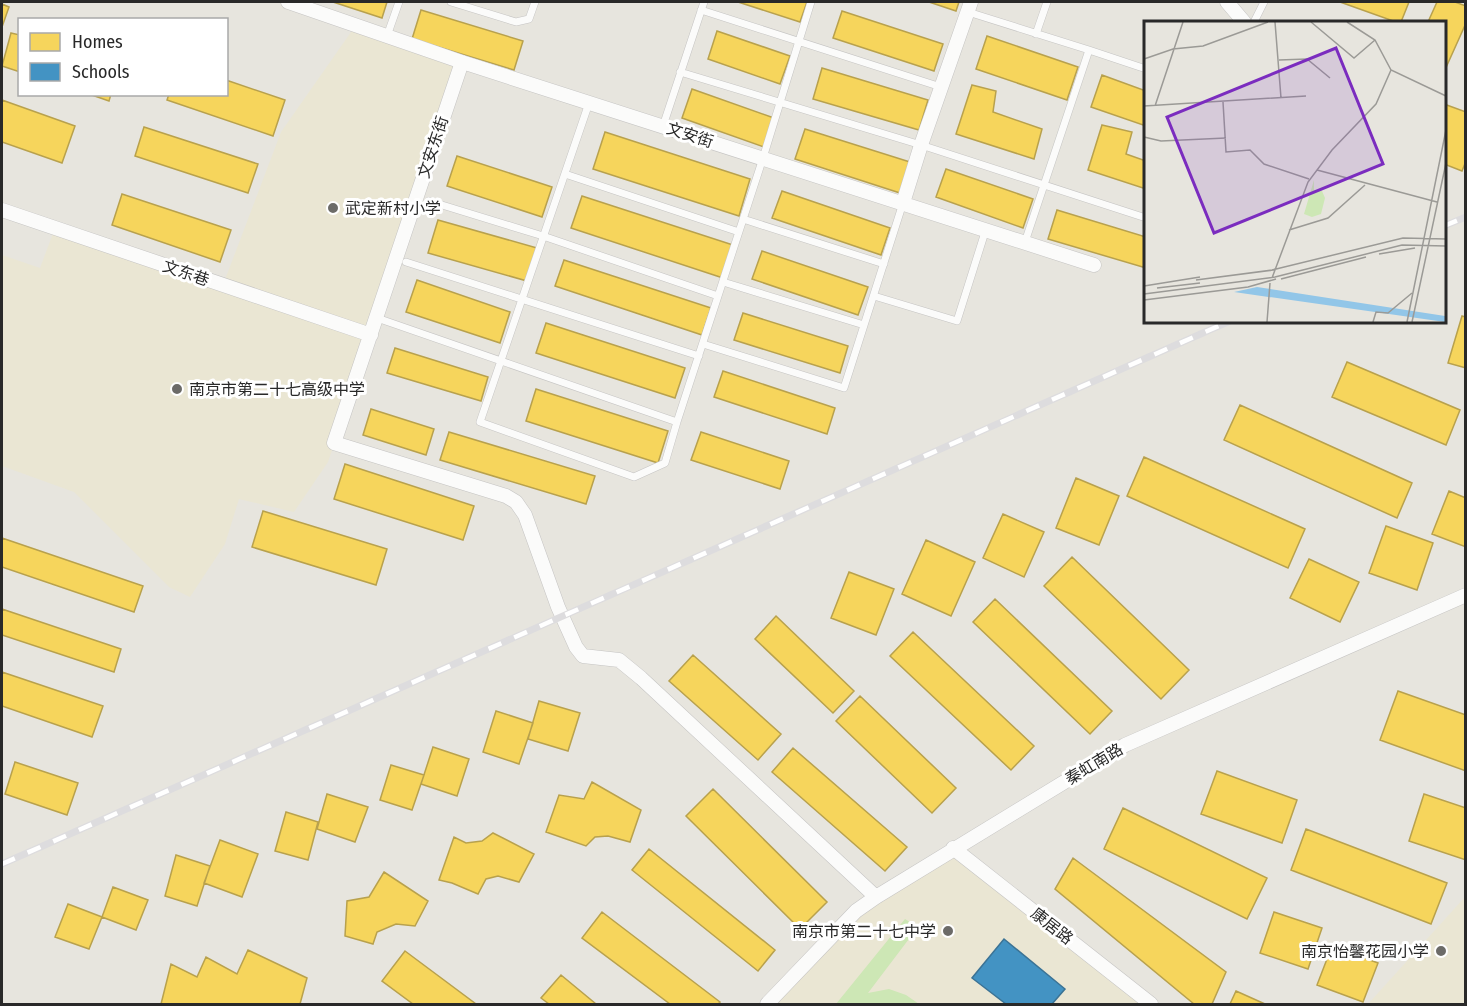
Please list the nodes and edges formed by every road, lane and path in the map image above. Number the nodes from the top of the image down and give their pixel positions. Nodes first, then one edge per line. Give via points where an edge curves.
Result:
1 (288, 2) edge
2 (399, 2) edge
3 (451, 2) edge
4 (535, 2) edge
5 (704, 2) edge
6 (811, 2) edge
7 (1047, 2) edge
8 (1227, 2) edge
9 (1264, 2) edge
10 (969, 7) edge
11 (701, 10) junction
12 (1243, 21) edge
13 (1254, 21) edge
14 (1036, 34) junction
15 (387, 36) junction
16 (798, 41) junction
17 (1089, 50) junction
18 (462, 62) junction
19 (1144, 68) edge
20 (680, 72) junction
21 (941, 87) junction
22 (589, 103) junction
23 (780, 103) junction
24 (663, 126) junction
25 (921, 145) junction
26 (763, 158) junction
27 (565, 174) junction
28 (1043, 184) junction
29 (429, 201) dead end
30 (903, 203) junction
31 (2, 210) edge
32 (1144, 217) edge
33 (743, 219) junction
34 (986, 230) junction
35 (739, 232) junction
36 (543, 236) junction
37 (1025, 242) junction
38 (406, 262) dead end
39 (884, 264) junction
40 (1094, 265) dead end
41 (723, 282) junction
42 (718, 296) junction
43 (874, 296) junction
44 (522, 300) junction
45 (377, 318) junction
46 (864, 325) junction
47 (371, 335) junction
48 (703, 344) junction
49 (699, 356) junction
50 (501, 361) junction
51 (677, 422) junction
52 (1466, 595) edge
53 (953, 848) junction
54 (876, 897) junction
55 (766, 1005) edge
56 (1150, 1005) edge

1 - 15 street, 文安街
2 - 15 lane
3 - 4 lane via 516,22 529,19
5 - 11 lane
6 - 16 lane
7 - 14 lane
8 - 12 street
9 - 13 lane
10 - 14 lane
10 - 21 street
11 - 16 lane
11 - 20 lane
14 - 17 lane
15 - 18 street, 文安街
16 - 21 lane
16 - 23 lane
17 - 19 lane
17 - 28 lane
18 - 22 street, 文安街
18 - 45 street, 文安东街
20 - 23 lane
20 - 24 lane
21 - 25 street
22 - 24 street, 文安街
22 - 27 lane
23 - 25 lane
23 - 26 lane
24 - 26 street, 文安街
25 - 28 lane
25 - 30 street
26 - 30 street, 文安街
26 - 33 lane
27 - 35 lane
27 - 36 lane
28 - 32 lane
28 - 37 lane
29 - 36 lane
30 - 34 street, 文安街
30 - 39 lane
31 - 47 street, 文东巷
33 - 35 lane
33 - 39 lane
34 - 37 street, 文安街
34 - 43 lane via 957,321
35 - 41 lane
36 - 42 lane
36 - 44 lane
37 - 40 street, 文安街
38 - 44 lane
39 - 43 lane
41 - 42 lane
41 - 46 lane
42 - 48 lane
43 - 46 lane
44 - 49 lane
44 - 50 lane
45 - 47 street, 文安东街
45 - 50 lane
46 - 48 lane via 844,387
47 - 54 street, 文安东街 via 334,443 516,502 525,515 561,617 583,656 620,660
48 - 49 lane
49 - 51 lane
50 - 51 lane
50 - 51 lane via 480,422 634,477 665,463
52 - 53 street, 秦虹南路 via 1125,745
53 - 54 street, 秦虹南路
53 - 56 street, 康居路
54 - 55 street, 秦虹南路 via 856,911

